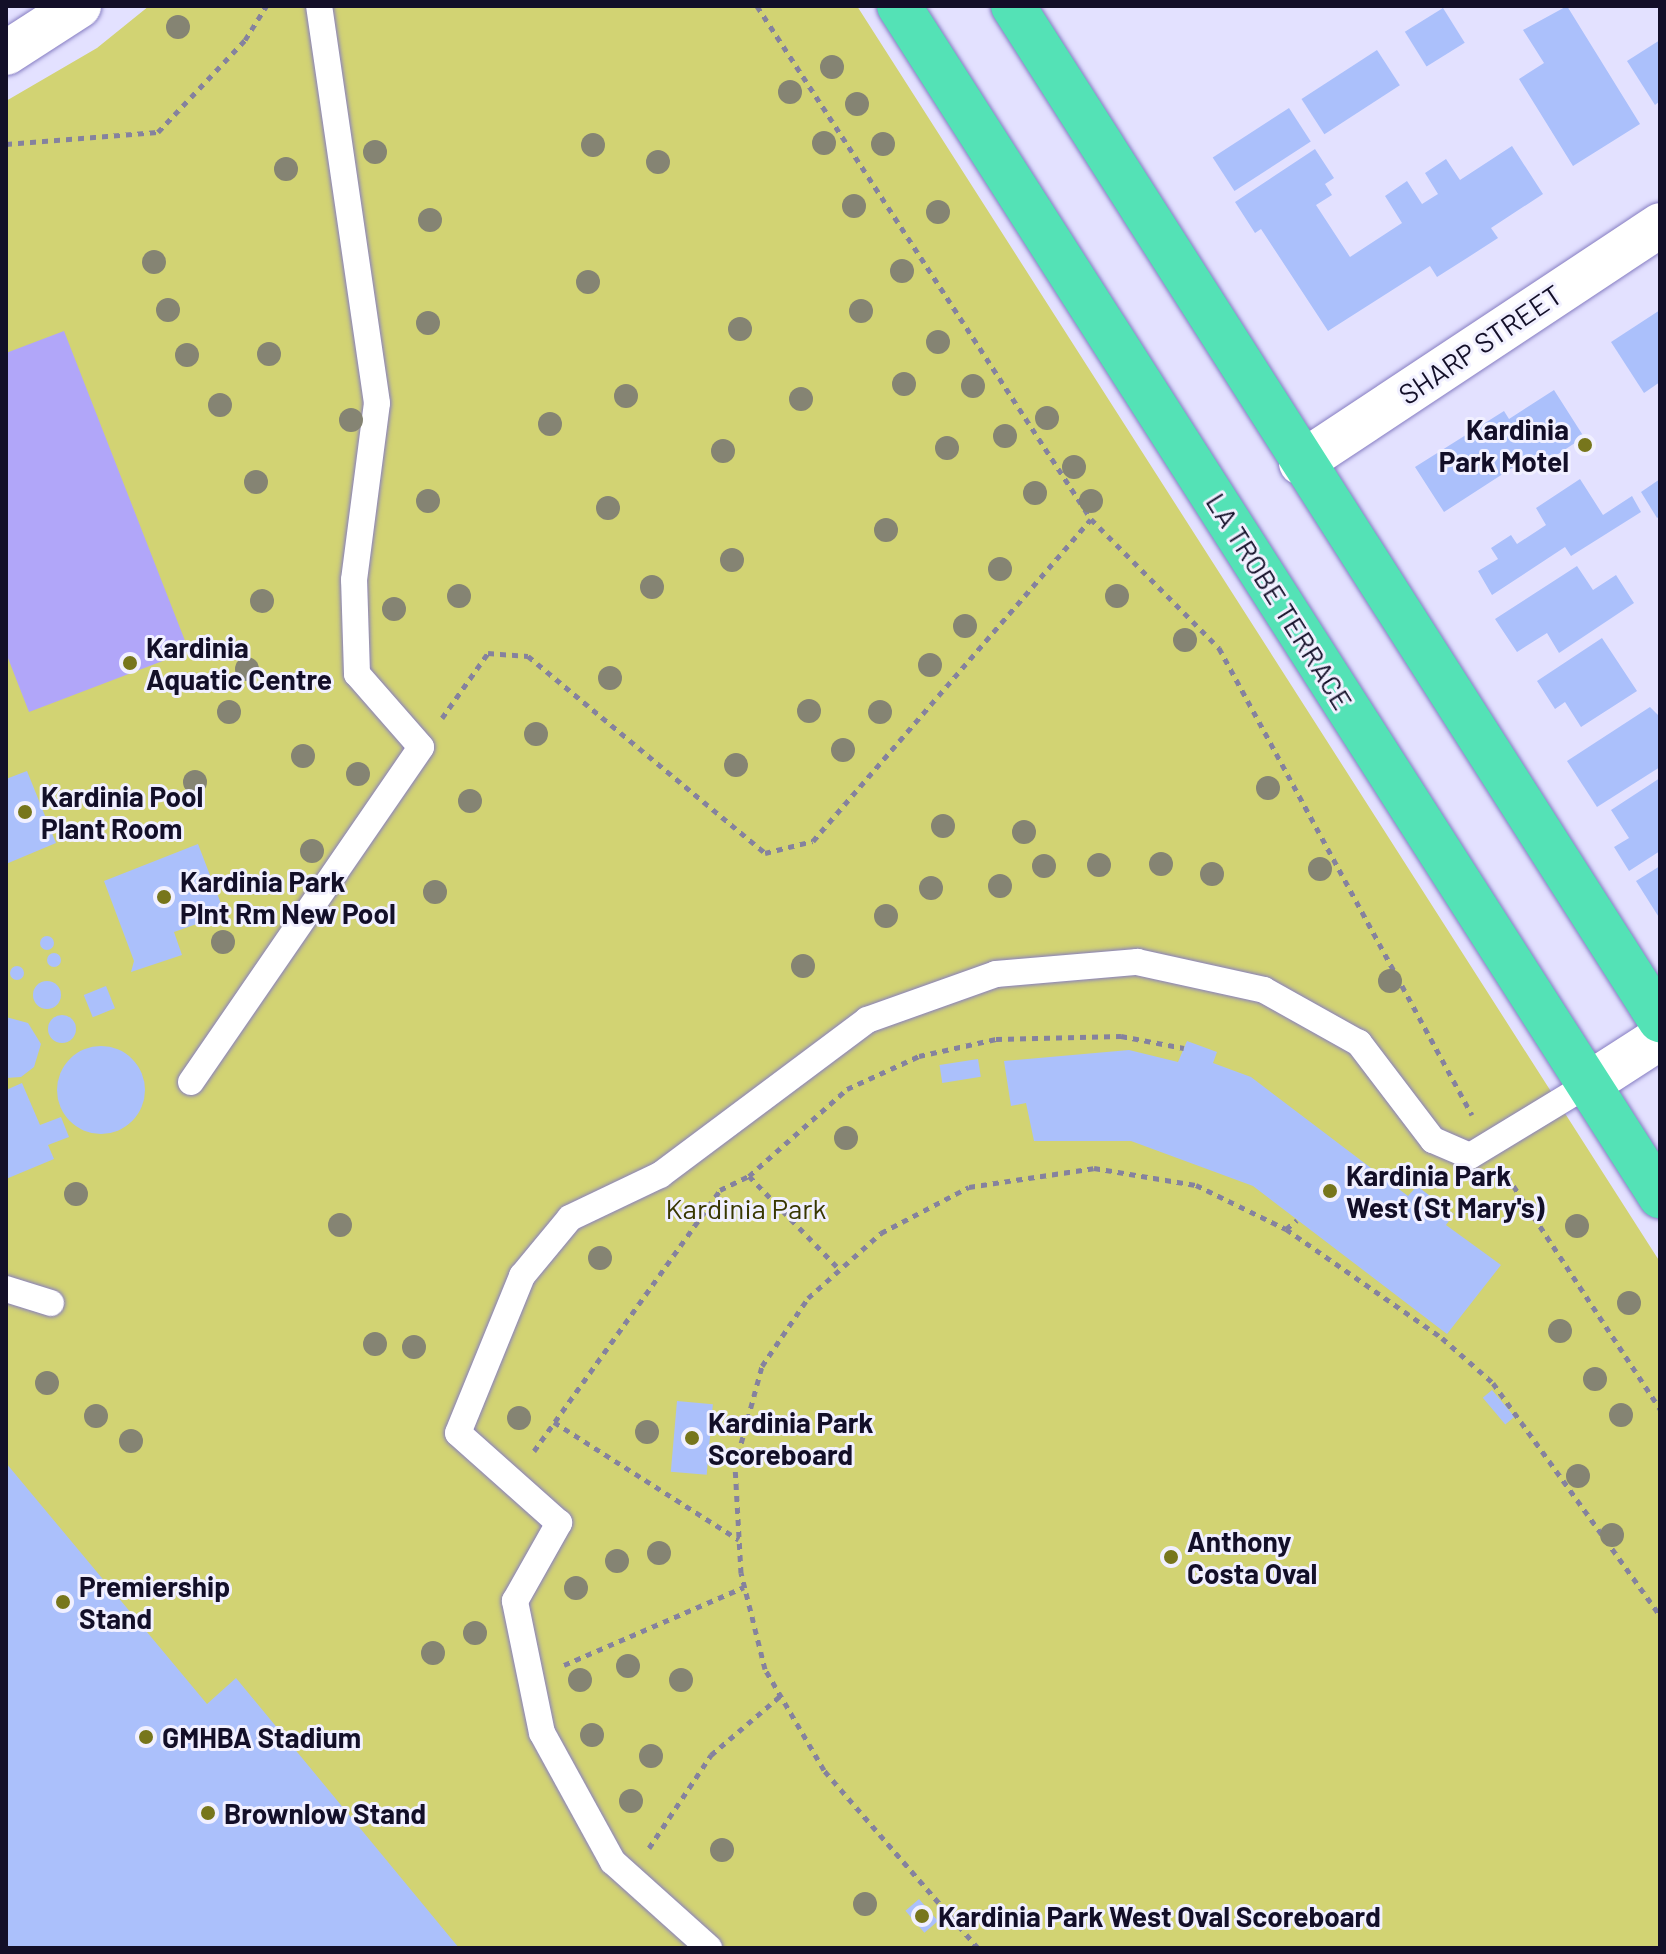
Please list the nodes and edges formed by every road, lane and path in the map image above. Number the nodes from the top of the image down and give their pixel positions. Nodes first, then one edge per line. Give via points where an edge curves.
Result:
1 (79, 6) edge
2 (266, 6) edge
3 (319, 6) edge
4 (757, 6) edge
5 (899, 6) edge
6 (1013, 6) edge
7 (6, 53) edge
8 (6, 144) edge
9 (1660, 225) edge
10 (1301, 463) junction
11 (1091, 519) junction
12 (421, 747) junction
13 (1660, 1020) edge
14 (1660, 1038) edge
15 (1184, 1048) dead end
16 (191, 1082) dead end
17 (1587, 1085) junction
18 (1490, 1149) junction
19 (749, 1176) junction
20 (1660, 1196) edge
21 (1297, 1220) dead end
22 (1286, 1229) junction
23 (840, 1270) junction
24 (6, 1289) edge
25 (51, 1303) dead end
26 (1660, 1409) edge
27 (554, 1422) junction
28 (512, 1481) junction
29 (739, 1540) junction
30 (744, 1587) junction
31 (1660, 1615) edge
32 (527, 1681) junction
33 (780, 1696) junction
34 (629, 1877) junction
35 (709, 1948) edge
36 (978, 1948) edge

1 - 7 street
2 - 8 path via 245,40 158,132
3 - 12 lane via 377,403 354,580 357,674
4 - 11 path
5 - 17 highway, LA TROBE TERRACE
6 - 10 highway
9 - 10 street, SHARP STREET
10 - 13 highway
11 - 12 path via 813,841 765,853 528,656 488,653
11 - 18 path via 1219,648
12 - 16 lane
14 - 17 street
15 - 19 path via 1066,1035 919,1056 847,1089
17 - 18 lane
17 - 20 highway, LA TROBE TERRACE
18 - 26 path
18 - 28 lane via 1470,1156 1433,1140 1359,1043 1264,990 1137,962 996,974 867,1020 660,1175 570,1218 522,1276 458,1433
19 - 23 path
19 - 27 path via 720,1190
21 - 22 path
22 - 23 path via 1196,1185 1094,1168 969,1187 881,1233
22 - 31 path via 1442,1338 1493,1383
23 - 29 path via 808,1298 762,1366 735,1466
24 - 25 lane
27 - 28 path
27 - 29 path
28 - 32 lane via 559,1523 515,1601
29 - 30 path
30 - 32 path
30 - 33 path via 765,1669
32 - 34 lane via 542,1733 613,1862
33 - 34 path via 711,1755
33 - 36 path via 824,1770
34 - 35 lane

